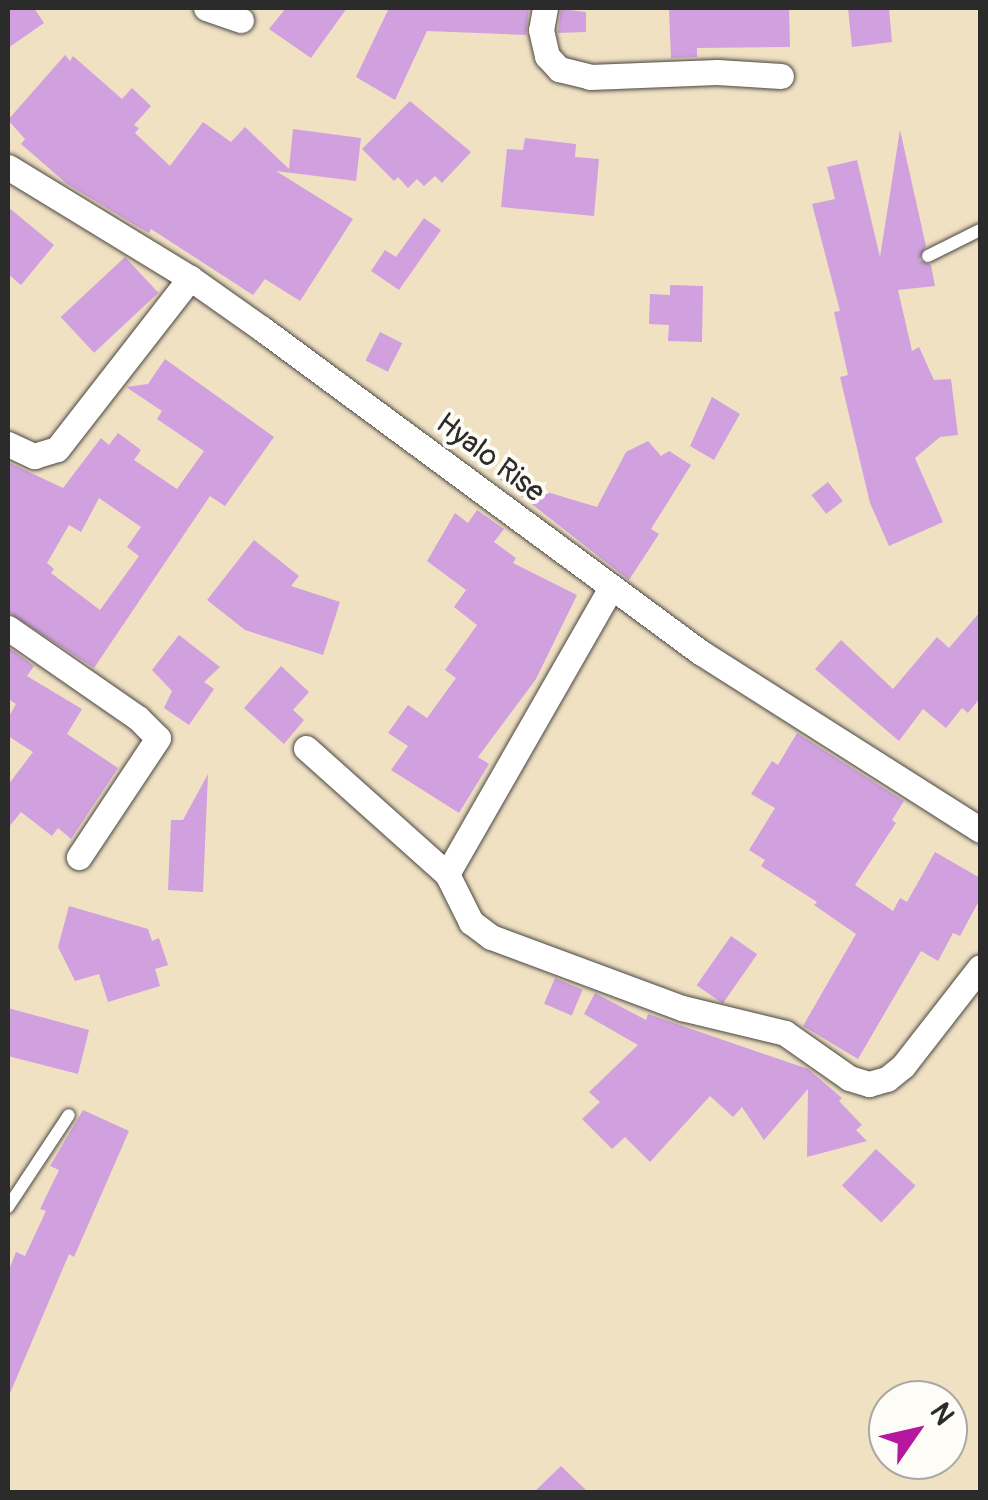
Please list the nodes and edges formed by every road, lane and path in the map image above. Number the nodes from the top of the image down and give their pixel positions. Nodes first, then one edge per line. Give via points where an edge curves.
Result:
1 (206, 8) edge
2 (545, 8) edge
3 (242, 20) dead end
4 (781, 76) dead end
5 (8, 166) edge
6 (980, 230) edge
7 (928, 256) dead end
8 (190, 278) junction
9 (8, 444) edge
10 (610, 589) junction
11 (8, 628) edge
12 (306, 748) dead end
13 (980, 830) edge
14 (79, 858) dead end
15 (447, 874) junction
16 (980, 967) edge
17 (69, 1115) dead end
18 (8, 1207) edge

1 - 3 street
2 - 4 street via 547,56 558,69 590,77
5 - 8 street, Hyalo Rise
6 - 7 lane
8 - 9 street via 56,449 34,456
8 - 10 street, Hyalo Rise
10 - 13 street, Hyalo Rise
10 - 15 street
11 - 14 street via 158,738
12 - 15 street
15 - 16 street via 470,922 490,938 682,1008 784,1034 848,1078 868,1084 903,1066
17 - 18 lane

